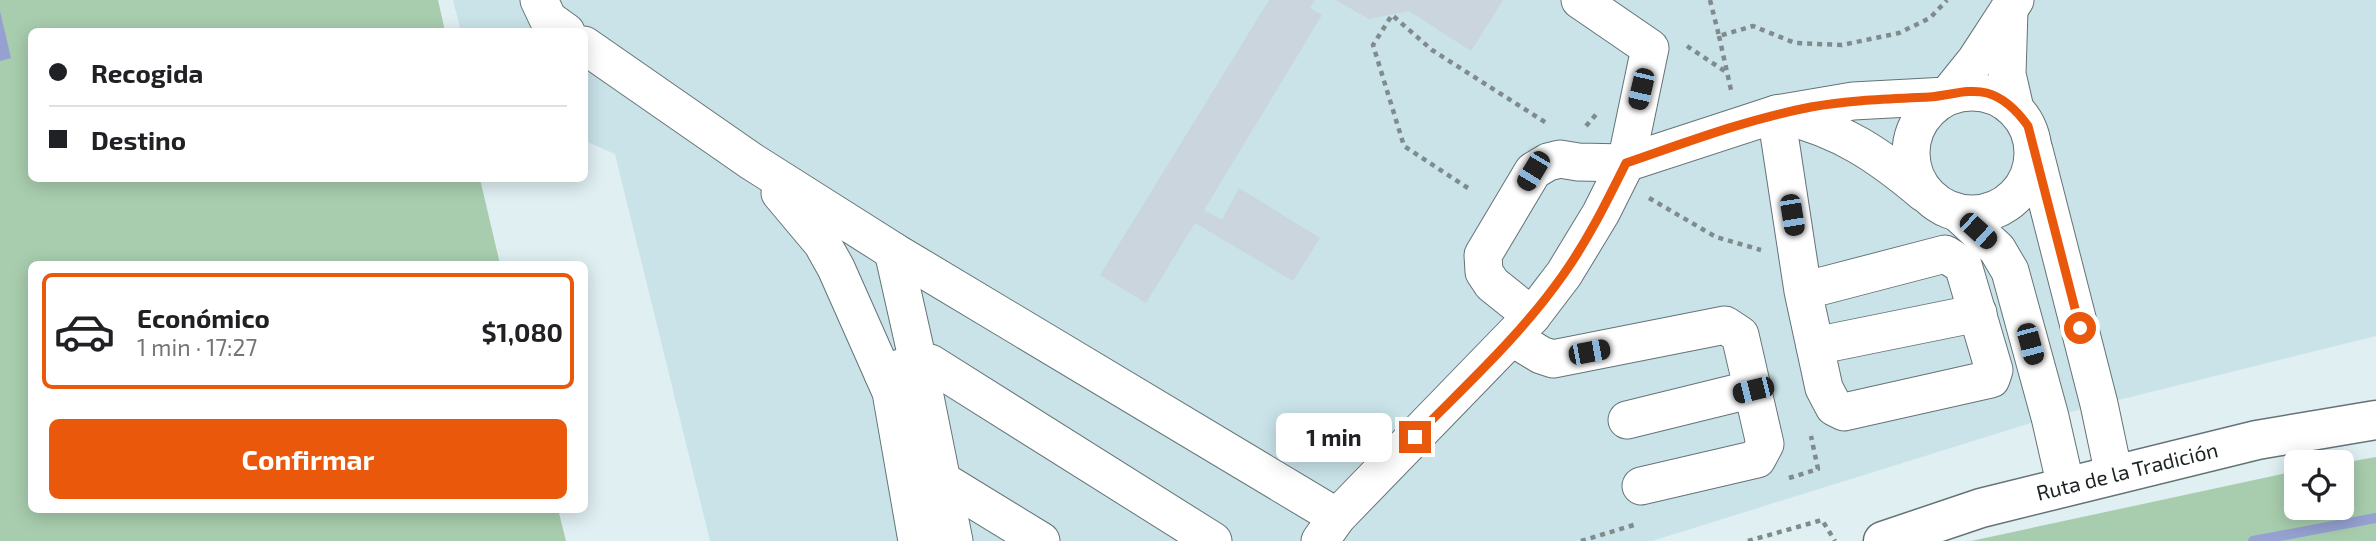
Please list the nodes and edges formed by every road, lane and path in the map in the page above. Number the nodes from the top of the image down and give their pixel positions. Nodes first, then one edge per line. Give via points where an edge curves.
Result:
1 (539, 0) edge
2 (1580, 0) edge
3 (1710, 0) edge
4 (1947, 0) edge
5 (2012, 5) edge
6 (560, 28) edge
7 (1719, 36) junction
8 (588, 48) edge
9 (1727, 73) dead end
10 (1947, 96) junction
11 (1604, 104) dead end
12 (2015, 109) junction
13 (1776, 114) junction
14 (1551, 125) dead end
15 (1582, 132) dead end
16 (2034, 150) junction
17 (751, 161) junction
18 (1626, 163) junction
19 (1468, 188) dead end
20 (1924, 193) junction
21 (1959, 214) junction
22 (893, 251) junction
23 (1769, 252) dead end
24 (1803, 291) junction
25 (1978, 313) junction
26 (1522, 327) junction
27 (1815, 346) junction
28 (918, 362) junction
29 (883, 374) junction
30 (1753, 390) junction
31 (1627, 420) dead end
32 (2376, 420) edge
33 (2114, 475) junction
34 (943, 481) junction
35 (1642, 486) dead end
36 (2066, 487) junction
37 (1329, 529) edge
38 (917, 541) edge
39 (954, 541) edge
40 (1041, 541) edge
41 (1213, 541) edge
42 (1748, 541) edge
43 (1835, 541) edge
44 (1883, 541) edge

1 - 6 lane via 548,19
2 - 18 lane via 1650,48
3 - 7 path
4 - 7 path via 1930,19 1899,33 1842,45 1795,43 1753,26
5 - 10 lane
5 - 12 lane via 2007,74
7 - 9 path
8 - 17 lane
10 - 12 lane via 1989,93
10 - 13 lane via 1853,101
10 - 20 lane via 1927,110 1911,140 1911,162
11 - 15 path
12 - 16 lane via 2028,126
13 - 18 lane
13 - 20 lane via 1814,123 1864,147
13 - 24 lane
14 - 19 path via 1433,51 1392,15 1373,46 1404,146
16 - 21 lane via 2031,172 2018,194 2000,208 1980,215
16 - 33 lane
17 - 22 lane
17 - 29 lane via 821,243
18 - 23 path via 1649,198 1716,237
18 - 26 lane via 1570,264
18 - 26 lane via 1560,159 1533,171 1483,255 1484,272
20 - 21 lane
21 - 36 lane via 1997,249 2010,271
22 - 28 lane
22 - 37 lane
24 - 25 lane via 1945,254 1963,265
24 - 27 lane
25 - 27 lane
25 - 27 lane via 1994,370 1992,379 1844,412 1834,407 1824,388
26 - 30 lane via 1541,355 1553,359 1725,325 1740,335
26 - 37 lane
28 - 29 lane
28 - 34 lane
28 - 41 lane via 930,363
29 - 38 lane via 895,411
30 - 31 lane
30 - 35 lane via 1765,444 1756,459
32 - 33 main road, Ruta de la Tradición via 2257,440
33 - 36 main road, Ruta de la Tradición
34 - 39 lane
34 - 40 lane
36 - 44 main road, Ruta de la Tradición via 1981,508
42 - 43 path via 1822,520

